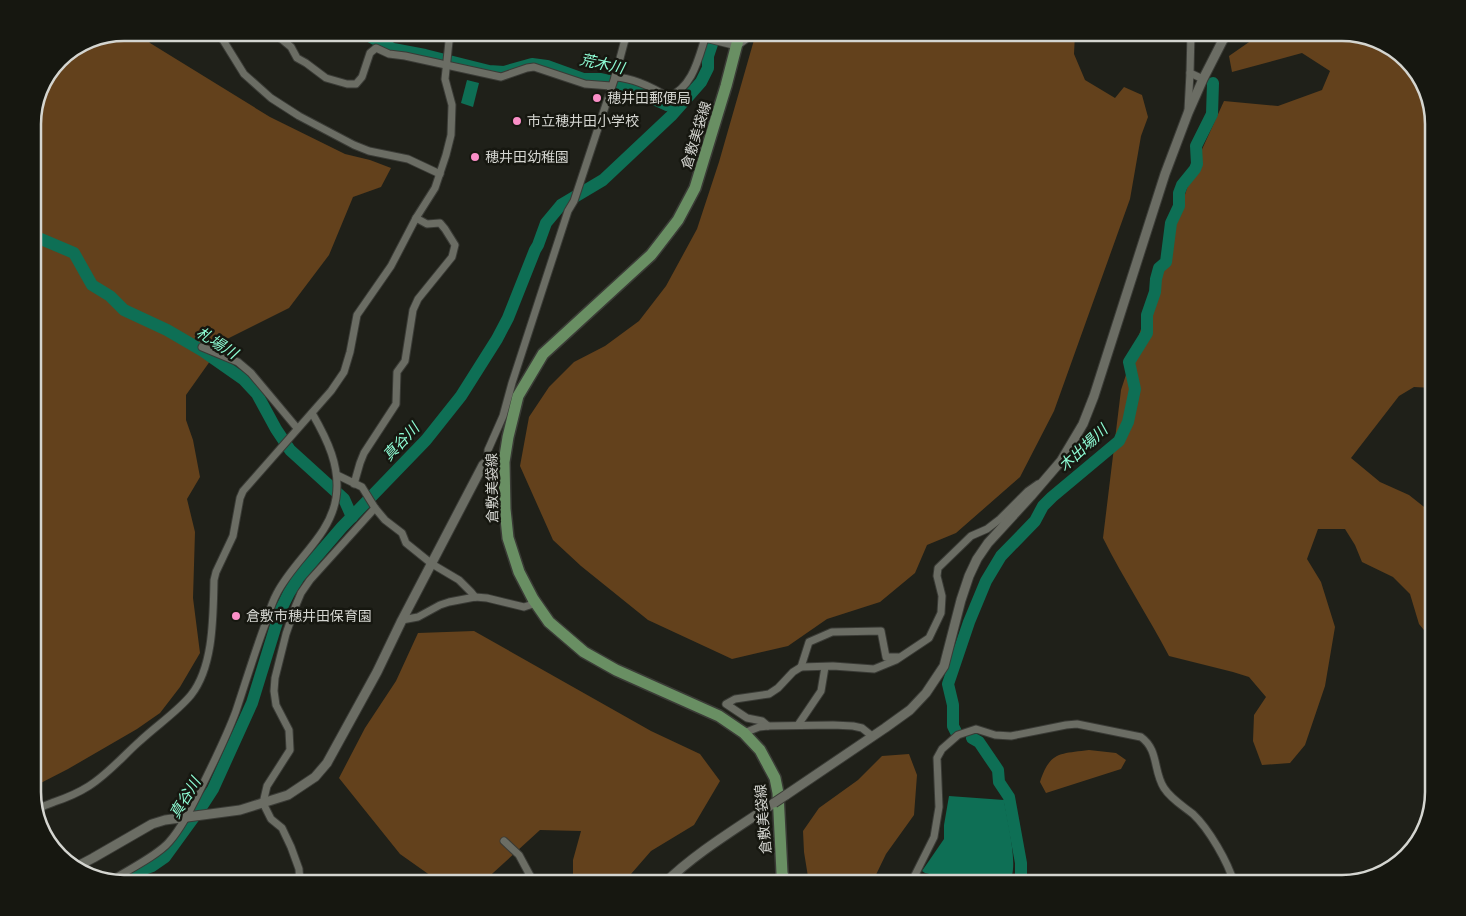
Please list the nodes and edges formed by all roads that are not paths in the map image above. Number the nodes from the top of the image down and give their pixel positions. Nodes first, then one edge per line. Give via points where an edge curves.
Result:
1 (224, 41) edge
2 (284, 41) edge
3 (449, 41) edge
4 (625, 41) edge
5 (704, 41) edge
6 (718, 41) edge
7 (734, 41) edge
8 (742, 41) edge
9 (1190, 41) edge
10 (1222, 41) edge
11 (732, 45) junction
12 (446, 62) junction
13 (1190, 72) junction
14 (1203, 79) junction
15 (613, 81) junction
16 (1188, 113) junction
17 (440, 174) junction
18 (416, 218) junction
19 (202, 346) dead end
20 (312, 413) junction
21 (298, 428) junction
22 (488, 461) junction
23 (504, 462) junction
24 (337, 475) junction
25 (1047, 478) junction
26 (354, 484) junction
27 (374, 508) junction
28 (432, 564) junction
29 (475, 597) junction
30 (536, 604) junction
31 (402, 620) junction
32 (901, 656) junction
33 (801, 667) junction
34 (825, 667) junction
35 (798, 725) junction
36 (768, 726) junction
37 (744, 733) junction
38 (872, 736) junction
39 (263, 803) junction
40 (43, 806) edge
41 (189, 816) junction
42 (504, 841) dead end
43 (82, 864) edge
44 (121, 875) edge
45 (299, 875) edge
46 (530, 875) edge
47 (673, 875) edge
48 (783, 875) edge
49 (915, 875) edge
50 (1230, 875) edge

1 - 17 street via 244,74 271,98 299,116 369,152 408,158
2 - 12 street via 297,58 326,78 347,84 356,84 362,77 370,53 376,48 389,54
3 - 12 street
4 - 15 street
5 - 15 street via 689,80 668,97 637,82 623,78
6 - 11 street
7 - 11 main road, 倉敷美袋線
8 - 11 street
9 - 13 street
10 - 14 street
11 - 23 main road, 倉敷美袋線 via 726,86 695,188 682,212 651,255 543,354 518,396
12 - 15 street via 501,77 534,67 586,84
12 - 17 street via 445,79 452,105 451,135
13 - 14 street
13 - 16 street
14 - 16 street
15 - 22 street via 503,416 488,450
16 - 25 street via 1165,174 1094,396 1075,440
17 - 18 street
18 - 20 street via 391,266 357,315 344,372
18 - 26 street via 427,224 440,223 455,245 452,257 413,310 405,361 397,372 396,404 364,453
19 - 21 street via 238,362 250,372
20 - 21 street
20 - 24 street via 327,440
21 - 40 street via 240,498 233,536 214,580 208,658 192,694 90,785
22 - 23 street
22 - 28 street via 483,464
23 - 30 main road, 倉敷美袋線 via 508,538 519,572
24 - 26 street
24 - 41 street via 335,506 324,529 276,594 235,713
25 - 32 street via 987,529 971,536 938,568 941,613 928,638
25 - 38 street via 977,559 961,600 944,666 926,693 910,710
26 - 27 street via 362,487
27 - 28 street via 402,533 406,543
27 - 39 street via 310,580 296,605 286,634 274,691 276,705 288,730 290,750 267,786
28 - 29 street via 459,580
28 - 31 street
29 - 30 street via 524,607
29 - 31 street via 449,602 418,617
30 - 37 main road, 倉敷美袋線 via 549,622 584,652 616,670 719,716
31 - 39 street via 326,763 315,777 288,795
32 - 33 street via 886,657 881,631 832,632 809,642
32 - 34 street via 874,669
33 - 34 street
33 - 36 street via 769,694 735,699 726,704 747,718 762,721
34 - 35 street via 821,691
35 - 36 street
35 - 38 street via 853,726
36 - 37 street
37 - 48 main road, 倉敷美袋線 via 760,750 775,778
38 - 47 street, bridge
39 - 41 street via 240,810
39 - 45 street via 271,819 282,828
41 - 43 street via 152,824
41 - 44 street via 168,843
42 - 46 street via 520,855
49 - 50 street via 934,837 939,808 937,758 942,749 958,735 976,728 995,735 1011,736 1077,724 1141,737 1148,742 1164,788 1194,815 1217,845

